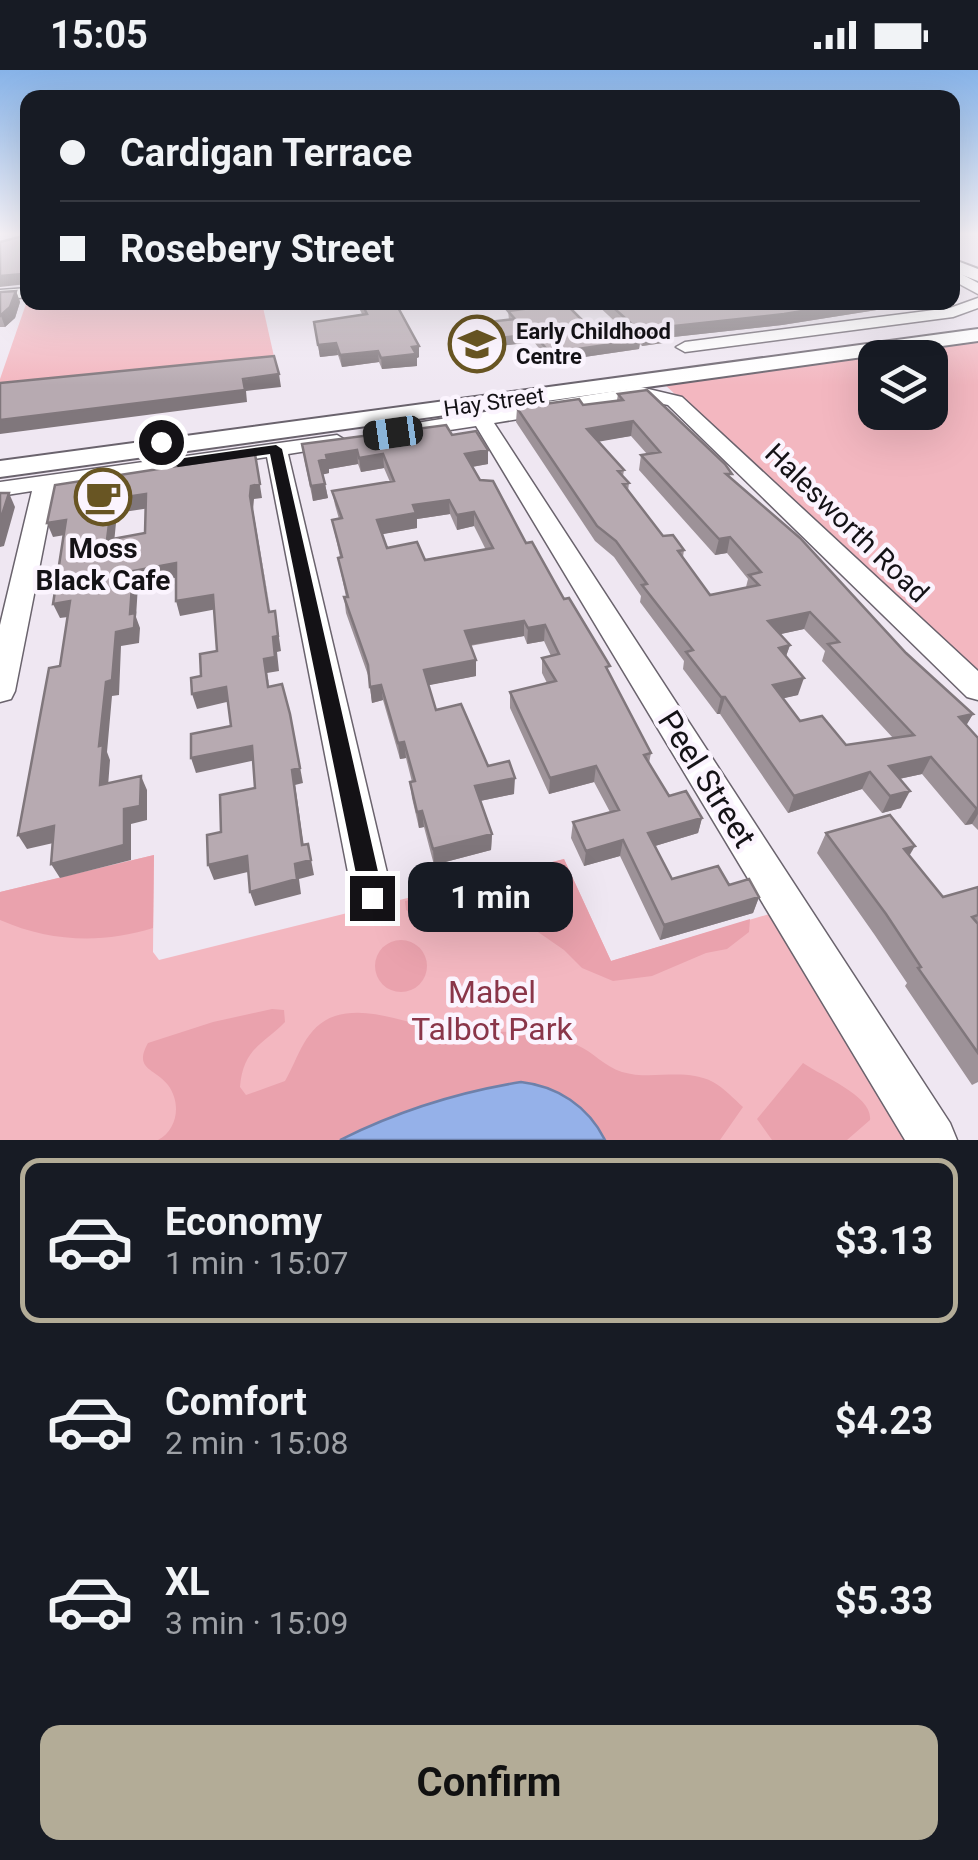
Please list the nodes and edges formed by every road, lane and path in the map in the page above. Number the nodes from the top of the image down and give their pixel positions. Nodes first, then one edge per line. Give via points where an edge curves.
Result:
1 (959, 310) edge
2 (978, 319) edge
3 (978, 334) edge
4 (685, 348) dead end
5 (734, 354) junction
6 (482, 418) junction
7 (215, 422) junction
8 (116, 436) junction
9 (276, 449) junction
10 (0, 452) edge
11 (169, 458) junction
12 (0, 469) edge
13 (45, 482) junction
14 (0, 489) edge
15 (978, 689) edge
16 (0, 691) edge
17 (372, 898) dead end
18 (933, 1140) edge

1 - 5 street, Hay Street
2 - 5 main road, Hay Street
3 - 5 main road, Hay Street
4 - 5 street, Hay Street
5 - 7 main road, Hay Street
5 - 11 main road, Hay Street
6 - 9 street
6 - 15 street, Halesworth Road via 640,393 676,401
6 - 18 street, Peel Street
7 - 8 main road, Hay Street
7 - 11 main road via 185,432
8 - 10 main road, Hay Street
8 - 11 main road via 155,440
9 - 11 street
9 - 17 street
11 - 12 main road, Hay Street
11 - 13 street
13 - 14 street
13 - 16 street

